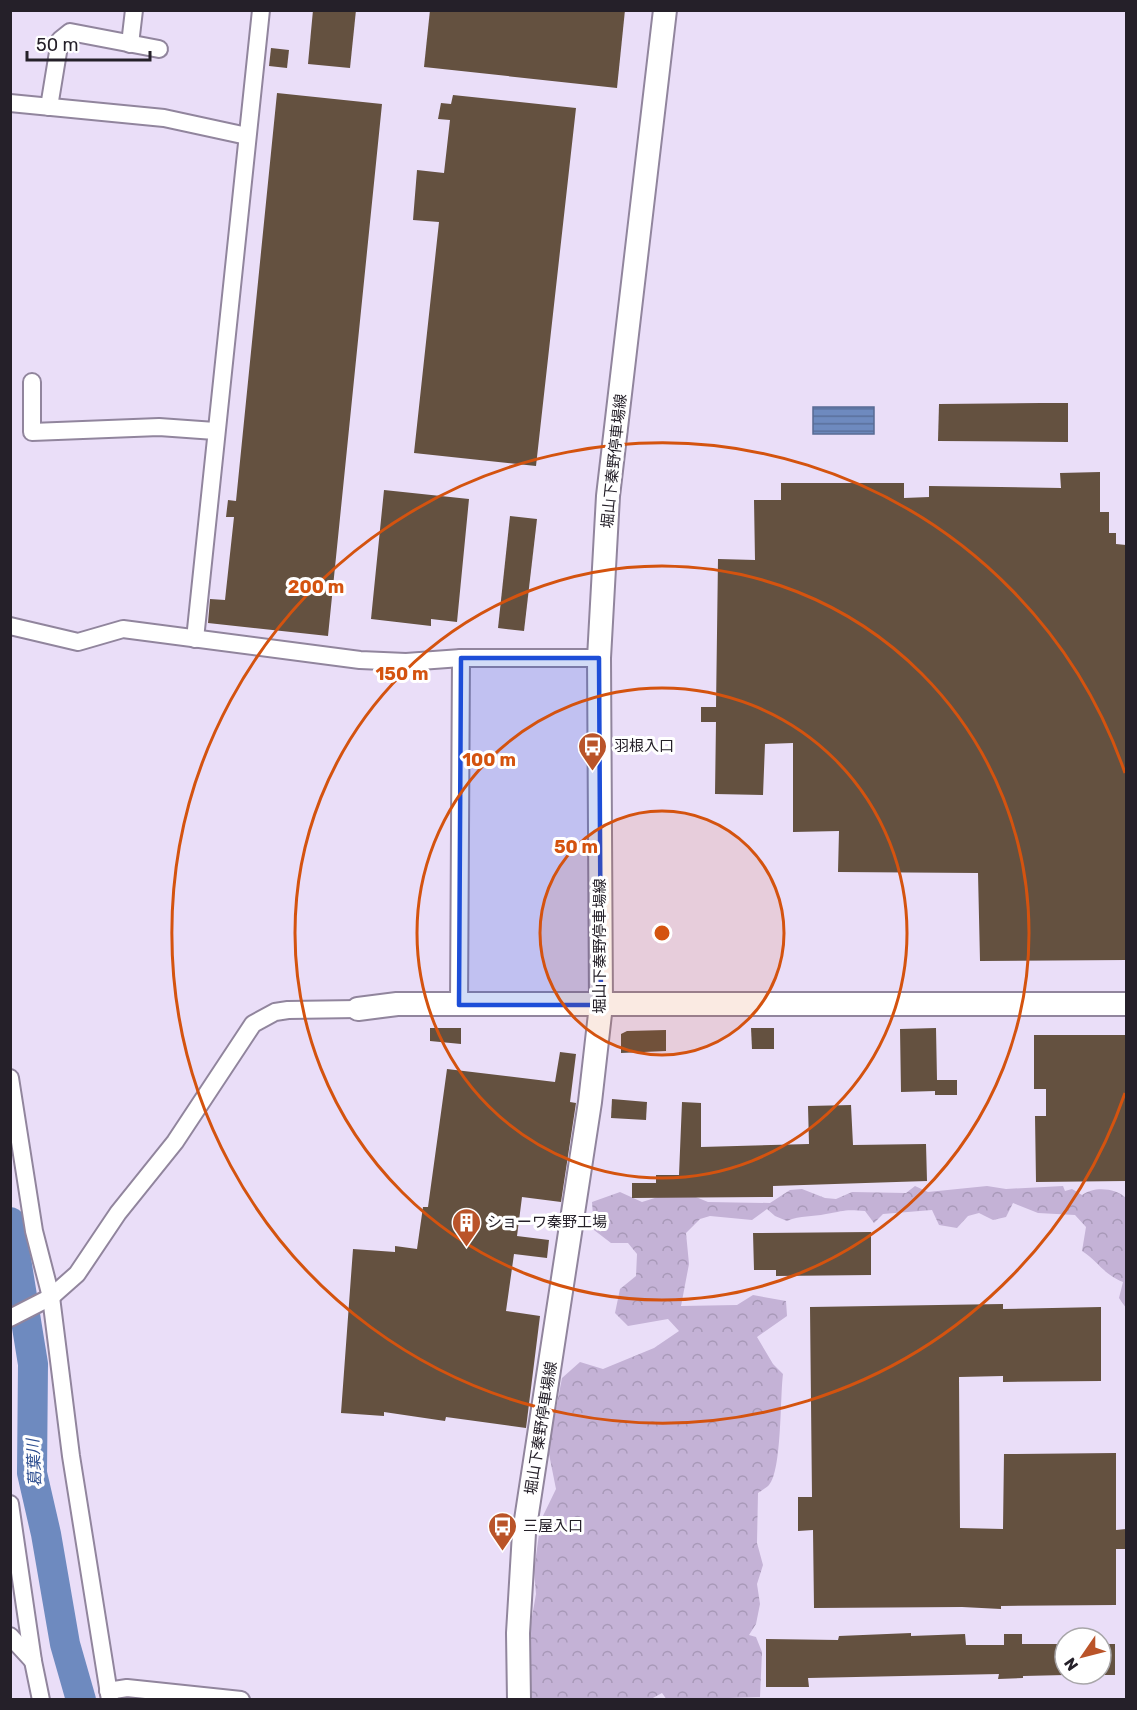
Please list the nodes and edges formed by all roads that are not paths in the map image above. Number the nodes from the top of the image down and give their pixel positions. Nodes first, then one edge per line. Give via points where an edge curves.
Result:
1 (134, 10) edge
2 (261, 10) edge
3 (665, 10) edge
4 (130, 44) junction
5 (159, 49) dead end
6 (10, 103) edge
7 (49, 106) junction
8 (247, 136) junction
9 (32, 382) dead end
10 (215, 431) junction
11 (10, 626) edge
12 (195, 639) junction
13 (461, 658) junction
14 (599, 658) junction
15 (1126, 1004) edge
16 (459, 1005) junction
17 (601, 1005) junction
18 (358, 1009) joint
19 (10, 1078) edge
20 (47, 1300) junction
21 (10, 1318) edge
22 (10, 1504) edge
23 (10, 1636) edge
24 (33, 1661) junction
25 (109, 1695) edge
26 (41, 1700) edge
27 (242, 1700) edge
28 (519, 1700) edge

1 - 4 street
2 - 8 street
3 - 14 main road, 堀山下秦野停車場線 via 608,496
4 - 5 street
4 - 7 street via 70,33 60,40
6 - 7 street
7 - 8 street via 164,118
8 - 10 street
9 - 10 street via 32,432 159,427
10 - 12 street
11 - 12 street via 78,642 123,629
12 - 13 street via 360,660
13 - 14 street
13 - 16 street
14 - 17 main road, 堀山下秦野停車場線
15 - 17 main road
16 - 17 main road
16 - 18 main road via 397,1004
17 - 28 main road, 堀山下秦野停車場線 via 562,1296 524,1533 518,1633
18 - 20 street via 288,1010 253,1024 175,1142 118,1213 77,1274
19 - 20 street
20 - 21 street
20 - 25 street
22 - 24 street
23 - 24 street
24 - 26 street
25 - 27 street via 127,1688

